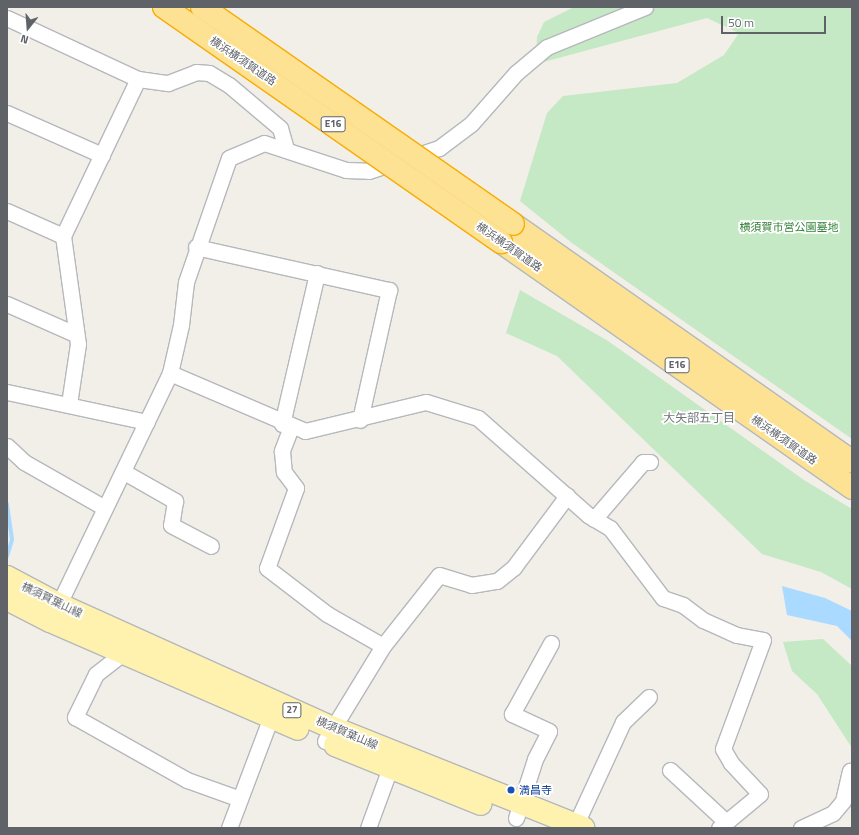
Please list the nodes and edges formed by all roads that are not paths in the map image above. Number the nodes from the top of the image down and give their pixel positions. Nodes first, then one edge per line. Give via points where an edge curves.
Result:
1 (164, 7) edge
2 (202, 7) edge
3 (645, 7) edge
4 (7, 18) edge
5 (138, 79) junction
6 (7, 114) edge
7 (286, 149) junction
8 (102, 154) junction
9 (7, 211) edge
10 (507, 233) junction
11 (63, 236) junction
12 (196, 247) junction
13 (317, 274) junction
14 (7, 304) edge
15 (75, 334) junction
16 (170, 373) junction
17 (7, 392) edge
18 (69, 404) junction
19 (360, 420) junction
20 (147, 422) junction
21 (287, 425) junction
22 (7, 446) edge
23 (852, 461) edge
24 (650, 462) dead end
25 (124, 472) junction
26 (852, 488) edge
27 (567, 496) junction
28 (105, 508) junction
29 (594, 519) junction
30 (211, 546) dead end
31 (7, 577) edge
32 (7, 599) edge
33 (54, 613) junction
34 (551, 643) dead end
35 (383, 646) junction
36 (123, 653) junction
37 (649, 697) dead end
38 (271, 717) junction
39 (328, 734) junction
40 (390, 768) junction
41 (670, 770) dead end
42 (850, 771) dead end
43 (240, 799) junction
44 (519, 811) junction
45 (722, 824) edge
46 (578, 827) edge
47 (229, 828) edge
48 (368, 828) edge
49 (542, 828) edge
50 (801, 828) edge

1 - 10 highway, 横浜横須賀道路 / E16, bridge
2 - 10 highway, 横浜横須賀道路 / E16, bridge
3 - 7 street via 547,47 516,73 471,124 439,148 369,171 346,170
4 - 5 street
5 - 7 street via 168,83 196,72 209,73 229,85 280,128
5 - 8 street
6 - 8 street
7 - 12 street via 264,143 229,158
8 - 11 street
9 - 11 street
10 - 23 highway, 横浜横須賀道路 / E16
10 - 26 highway, 横浜横須賀道路 / E16
11 - 15 street
12 - 13 street
12 - 16 street via 186,282 181,325
13 - 19 street via 389,290
13 - 21 street
14 - 15 street
15 - 18 street via 78,344
16 - 20 street
16 - 21 street
17 - 18 street
18 - 20 street
19 - 21 street via 305,431
19 - 27 street via 399,406 426,402 450,407 478,418
20 - 25 street
21 - 35 street via 282,451 284,472 296,488 267,568 327,614
22 - 28 street via 24,462
24 - 29 street via 643,462
25 - 28 street
25 - 30 street via 175,501 171,525
27 - 29 street
27 - 35 street via 514,567 497,581 471,585 439,575
28 - 33 street
29 - 45 street via 610,528 662,598 683,605 702,620 737,635 763,640 723,749 731,763 760,794
31 - 33 main road, 横須賀葉山線 / 27
32 - 33 main road, 横須賀葉山線 / 27
33 - 36 main road, 横須賀葉山線 / 27
33 - 39 main road, 横須賀葉山線 / 27
34 - 44 street via 512,714 549,731 535,759
35 - 39 street
36 - 38 main road, 横須賀葉山線 / 27
36 - 43 street via 96,674 76,717 187,780
37 - 46 street via 623,722
38 - 39 main road, 横須賀葉山線 / 27
38 - 43 street
39 - 40 main road, 横須賀葉山線 / 27
39 - 44 main road, 横須賀葉山線 / 27
40 - 44 main road, 横須賀葉山線 / 27
40 - 48 street
41 - 45 street
42 - 50 street via 843,801 833,813
43 - 47 street
44 - 46 main road, 横須賀葉山線 / 27
44 - 49 main road, 横須賀葉山線 / 27

